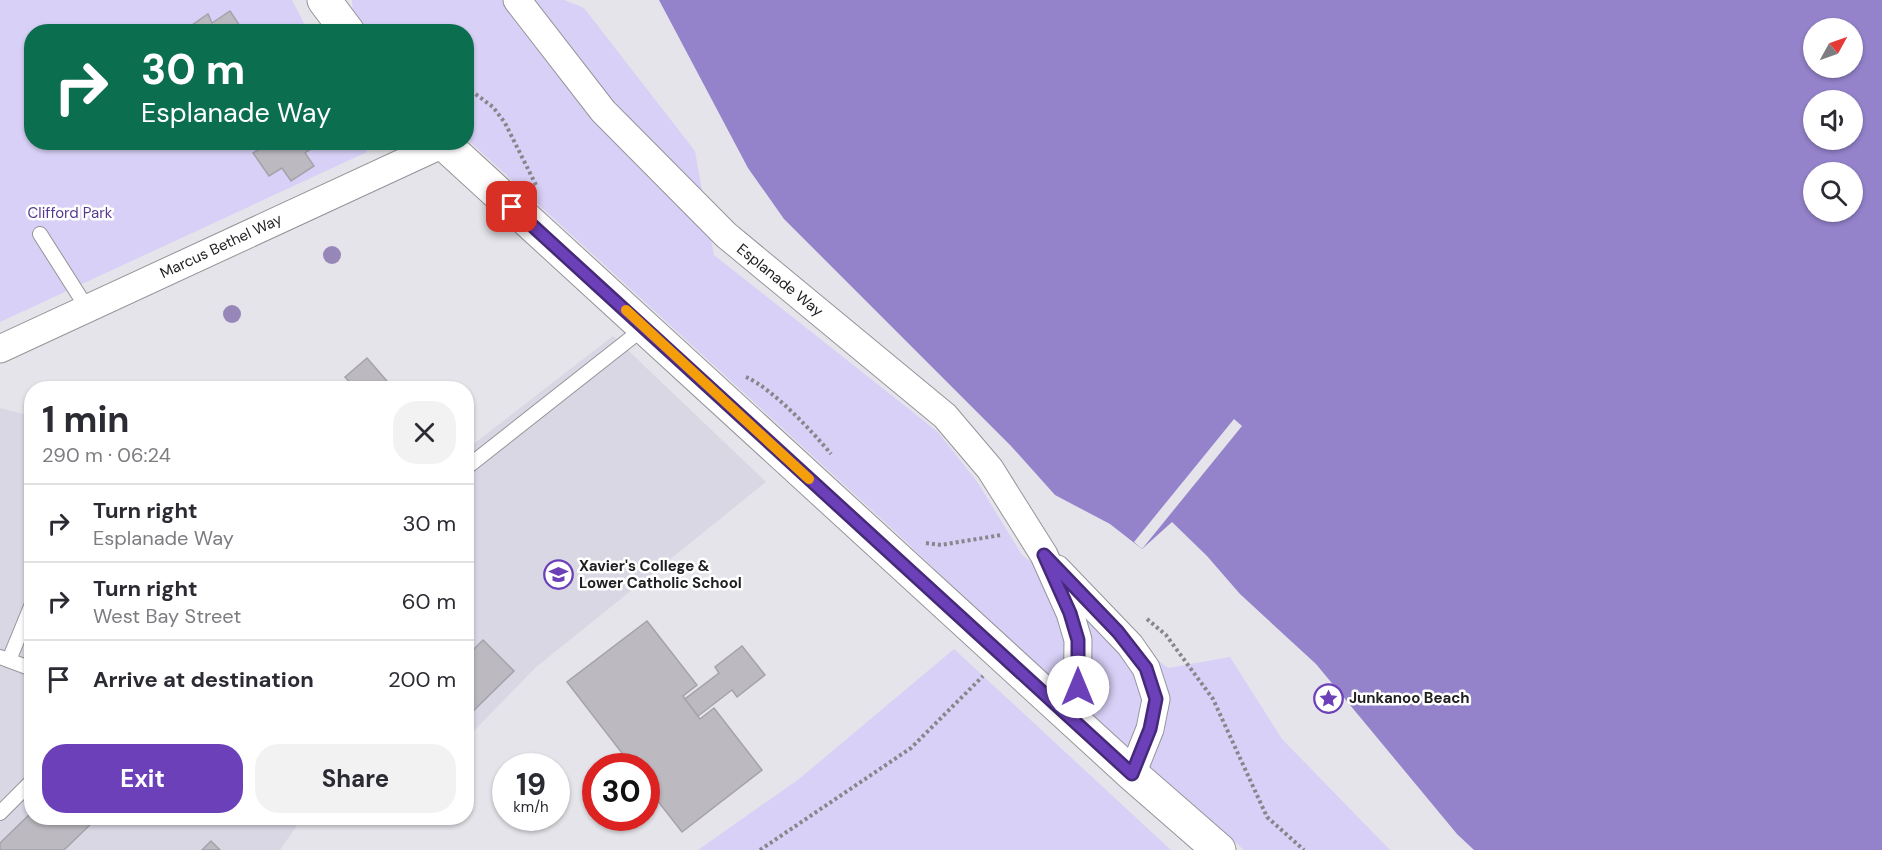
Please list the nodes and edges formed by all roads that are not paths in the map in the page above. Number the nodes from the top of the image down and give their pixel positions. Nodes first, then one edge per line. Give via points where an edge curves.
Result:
1 (324, 0) edge
2 (517, 0) edge
3 (342, 24) edge
4 (427, 150) edge
5 (450, 150) edge
6 (40, 234) dead end
7 (87, 308) junction
8 (645, 327) junction
9 (0, 349) edge
10 (474, 462) edge
11 (1044, 555) junction
12 (24, 619) edge
13 (4, 658) edge
14 (24, 666) edge
15 (1077, 724) junction
16 (1132, 774) junction
17 (24, 789) edge
18 (0, 813) edge
19 (1219, 850) edge

1 - 3 highway
2 - 11 street, Esplanade Way via 603,111 726,235 945,416 990,469
4 - 7 street, Marcus Bethel Way
5 - 8 highway
6 - 7 lane
7 - 9 street, Marcus Bethel Way
8 - 10 lane
8 - 15 highway
11 - 15 street, Esplanade Way via 1078,640
11 - 16 street, Esplanade Way via 1122,636 1146,668 1156,699 1150,729
12 - 13 lane
13 - 14 lane
15 - 16 highway
16 - 19 highway
17 - 18 lane

